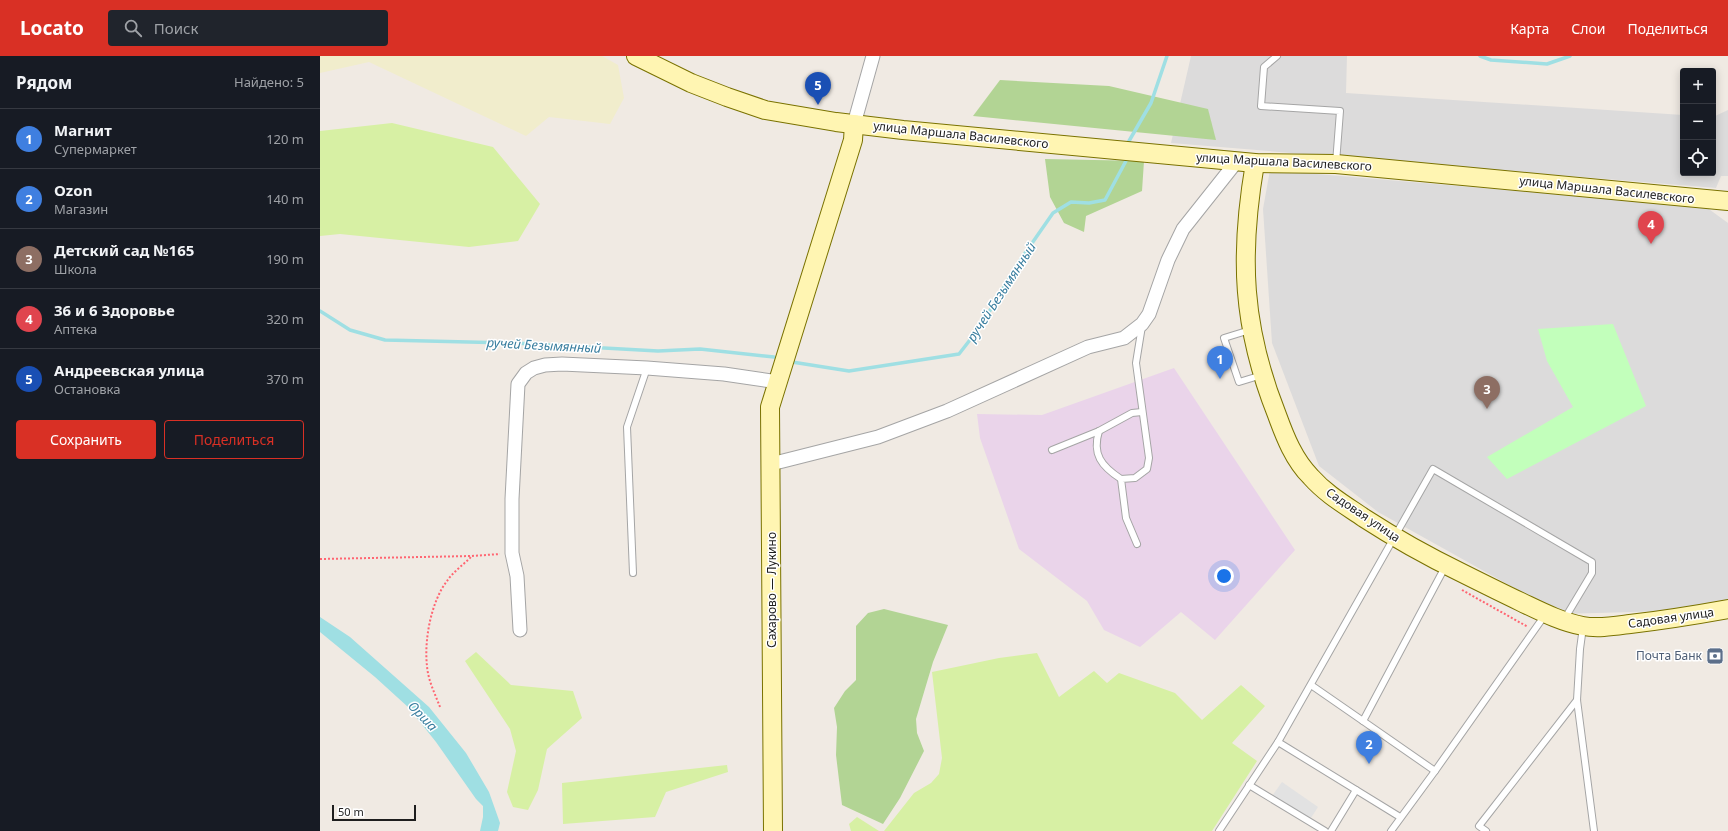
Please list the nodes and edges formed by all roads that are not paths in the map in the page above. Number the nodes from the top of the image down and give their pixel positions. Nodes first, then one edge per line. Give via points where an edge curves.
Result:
1 (636, 56) edge
2 (873, 56) edge
3 (1277, 56) edge
4 (854, 124) junction
5 (1237, 161) junction
6 (1255, 163) junction
7 (1336, 164) junction
8 (1724, 204) edge
9 (1142, 324) junction
10 (1251, 329) junction
11 (646, 368) junction
12 (1262, 376) junction
13 (778, 382) junction
14 (1142, 412) junction
15 (1099, 431) junction
16 (1052, 450) dead end
17 (771, 464) junction
18 (1121, 479) junction
19 (1394, 537) junction
20 (1136, 544) dead end
21 (1446, 565) junction
22 (633, 573) dead end
23 (1728, 609) edge
24 (1546, 614) junction
25 (1564, 620) junction
26 (1583, 626) junction
27 (520, 630) dead end
28 (1311, 685) junction
29 (1577, 700) junction
30 (1363, 721) junction
31 (1278, 742) junction
32 (1435, 771) junction
33 (1249, 785) junction
34 (1356, 790) junction
35 (1400, 817) junction
36 (773, 831) edge
37 (1219, 831) edge
38 (1325, 831) edge
39 (1331, 831) edge
40 (1391, 831) edge
41 (1486, 831) edge
42 (1594, 831) edge

1 - 4 street, улица Маршала Василевского via 690,83 765,110
2 - 4 street
3 - 7 lane via 1264,67 1261,106 1340,111
4 - 5 street, улица Маршала Василевского
4 - 13 street, Сахарово — Лукино via 853,140
5 - 6 street, улица Маршала Василевского
5 - 9 street via 1183,229 1168,260 1149,314
6 - 7 street, улица Маршала Василевского
6 - 10 street, Садовая улица via 1246,249 1246,295
7 - 8 street, улица Маршала Василевского
9 - 14 lane via 1136,363
9 - 17 street via 1124,338 1088,347 947,411 898,430
10 - 12 street, Садовая улица
10 - 12 lane via 1224,338 1239,382
11 - 13 street via 724,374
11 - 22 lane via 627,427
11 - 27 street via 545,365 526,373 518,384 512,552 517,576
12 - 19 street, Садовая улица via 1299,463 1334,498
13 - 17 street, Сахарово — Лукино via 770,407
14 - 15 lane via 1132,413
14 - 18 lane via 1149,458 1147,469 1135,478
15 - 16 lane
15 - 18 lane via 1096,443 1099,457 1109,471
17 - 36 street, Сахарово — Лукино
18 - 20 lane via 1126,518
19 - 21 street, Садовая улица
19 - 25 lane via 1433,469 1592,562 1592,573
19 - 28 lane
21 - 24 street, Садовая улица
21 - 30 lane
23 - 26 street, Садовая улица via 1655,621 1603,627
24 - 25 street, Садовая улица
24 - 32 lane
25 - 26 street, Садовая улица
26 - 29 lane
28 - 30 lane
28 - 31 lane
29 - 41 lane via 1479,826
29 - 42 lane
30 - 32 lane
31 - 33 lane
31 - 34 lane
32 - 35 lane
33 - 37 lane
33 - 38 lane
34 - 35 lane
34 - 39 lane
35 - 40 lane

